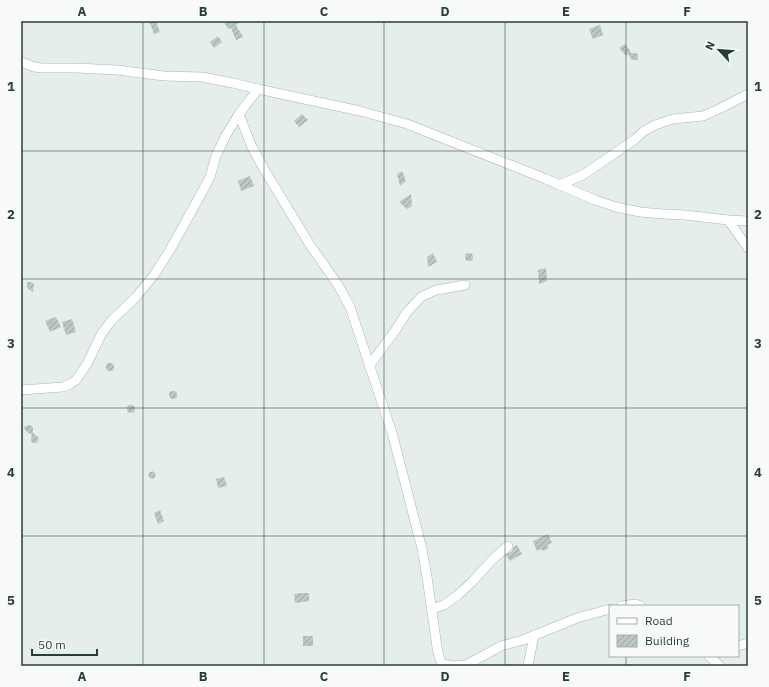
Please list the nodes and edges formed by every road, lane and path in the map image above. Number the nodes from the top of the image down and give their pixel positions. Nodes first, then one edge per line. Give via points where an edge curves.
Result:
1 (21, 62) edge
2 (258, 89) junction
3 (748, 94) edge
4 (239, 114) junction
5 (560, 185) junction
6 (728, 220) junction
7 (748, 221) edge
8 (748, 248) edge
9 (465, 286) dead end
10 (369, 366) junction
11 (21, 390) edge
12 (508, 546) dead end
13 (628, 605) edge
14 (638, 605) edge
15 (432, 609) junction
16 (609, 609) edge
17 (534, 635) junction
18 (712, 657) edge
19 (443, 665) edge
20 (528, 666) edge
21 (720, 666) edge

1 - 2 street via 42,68 117,70 164,76 202,77
2 - 4 street
2 - 5 street via 407,124
3 - 5 street via 703,116 673,119 655,125 583,175
4 - 10 street via 264,169 343,294
4 - 11 street via 216,156 210,177 166,256 136,297 102,333 76,380 63,387
5 - 6 street via 596,200 640,212
6 - 7 street
6 - 8 street
9 - 10 street via 436,290 421,297 407,312
10 - 15 street via 393,436 422,549
12 - 15 street via 458,595 444,605
13 - 14 street
15 - 19 street via 437,647
16 - 17 street via 577,618
17 - 19 street via 501,646 466,665
17 - 20 street
18 - 21 street

